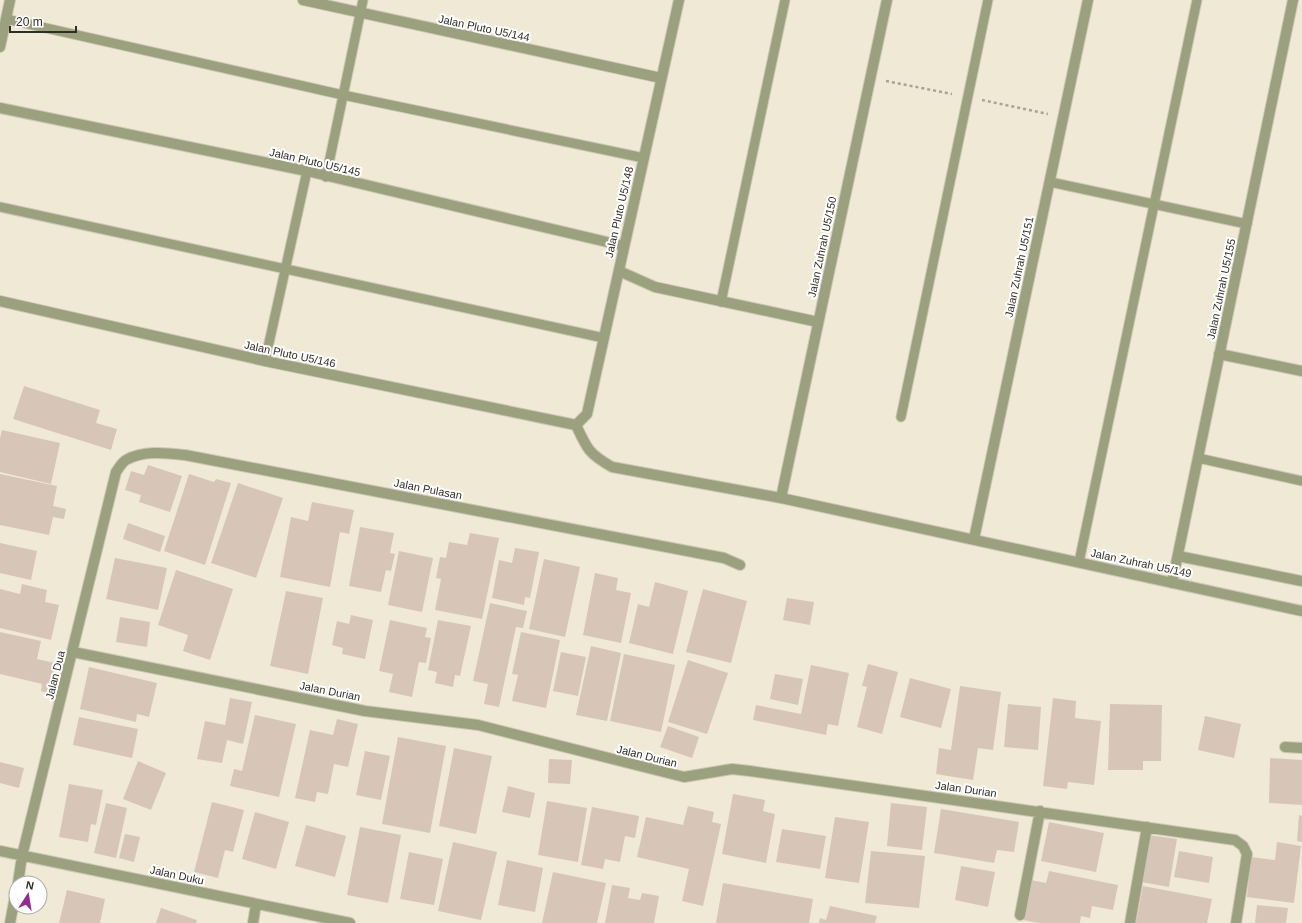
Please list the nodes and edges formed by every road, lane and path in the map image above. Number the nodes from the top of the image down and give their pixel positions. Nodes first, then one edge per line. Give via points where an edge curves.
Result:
1 (10, 0) edge
2 (302, 0) edge
3 (363, 0) edge
4 (679, 0) edge
5 (785, 0) edge
6 (887, 0) edge
7 (988, 0) edge
8 (1088, 0) edge
9 (1197, 0) edge
10 (1293, 0) edge
11 (360, 13) junction
12 (6, 19) junction
13 (0, 47) edge
14 (661, 78) junction
15 (343, 95) junction
16 (0, 108) edge
17 (644, 158) junction
18 (307, 171) junction
19 (326, 177) junction
20 (1050, 182) junction
21 (1154, 204) junction
22 (0, 207) edge
23 (1247, 224) junction
24 (624, 246) junction
25 (286, 268) junction
26 (618, 271) junction
27 (0, 300) edge
28 (721, 302) junction
29 (818, 322) junction
30 (604, 338) junction
31 (1219, 354) junction
32 (265, 361) junction
33 (1302, 371) edge
34 (901, 417) dead end
35 (576, 425) junction
36 (1198, 458) junction
37 (116, 472) joint
38 (1302, 481) edge
39 (781, 498) junction
40 (974, 539) junction
41 (1178, 556) junction
42 (1079, 562) junction
43 (740, 565) dead end
44 (1302, 581) edge
45 (1172, 583) junction
46 (1302, 611) edge
47 (73, 652) junction
48 (1285, 747) dead end
49 (1302, 748) edge
50 (1040, 811) junction
51 (1147, 828) junction
52 (0, 852) edge
53 (22, 856) junction
54 (19, 875) edge
55 (256, 904) junction
56 (1020, 915) dead end
57 (253, 923) edge
58 (350, 923) edge
59 (1130, 923) edge
60 (1236, 923) edge

1 - 12 street
2 - 11 street, Jalan Pluto U5/144
3 - 11 lane
4 - 14 street, Jalan Pluto U5/148
5 - 28 lane
6 - 29 street, Jalan Zuhrah U5/150
7 - 34 lane
8 - 20 street, Jalan Zuhrah U5/151
9 - 21 lane
10 - 23 street, Jalan Zuhrah U5/155
11 - 14 street, Jalan Pluto U5/144
11 - 15 lane
12 - 13 street
12 - 15 lane
14 - 17 street, Jalan Pluto U5/148
15 - 17 lane
15 - 19 lane
16 - 18 street, Jalan Pluto U5/145
17 - 24 street, Jalan Pluto U5/148
18 - 19 street, Jalan Pluto U5/145
18 - 25 lane
19 - 24 street, Jalan Pluto U5/145
20 - 21 lane
20 - 40 street, Jalan Zuhrah U5/151
21 - 23 lane
21 - 42 lane
22 - 25 lane
23 - 31 street, Jalan Zuhrah U5/155
24 - 26 street, Jalan Pluto U5/148
25 - 30 lane
25 - 32 lane
26 - 28 street via 655,288
26 - 30 street, Jalan Pluto U5/148
27 - 32 street, Jalan Pluto U5/146
28 - 29 street
29 - 39 street, Jalan Zuhrah U5/150
30 - 35 street, Jalan Pluto U5/148 via 587,414
31 - 33 street
31 - 36 street, Jalan Zuhrah U5/155
32 - 35 street, Jalan Pluto U5/146
35 - 39 street, Jalan Zuhrah U5/149 via 587,450 612,467
36 - 38 lane
36 - 41 street, Jalan Zuhrah U5/155
37 - 43 street, Jalan Pulasan via 125,460 143,454 185,455 724,558
37 - 47 street, Jalan Dua
39 - 40 street, Jalan Zuhrah U5/149
40 - 42 street, Jalan Zuhrah U5/149
41 - 44 street
41 - 45 street, Jalan Zuhrah U5/155
42 - 45 street, Jalan Zuhrah U5/149
45 - 46 street, Jalan Zuhrah U5/149
47 - 50 street, Jalan Durian via 365,711 478,726 684,777 732,769
47 - 53 street, Jalan Dua
48 - 49 street
50 - 51 street, Jalan Durian
50 - 56 street
51 - 59 street
51 - 60 street, Jalan Durian via 1235,840 1243,846 1246,867
52 - 53 street, Jalan Duku
53 - 54 street, Jalan Dua
53 - 55 street, Jalan Duku
55 - 57 street
55 - 58 street, Jalan Duku

